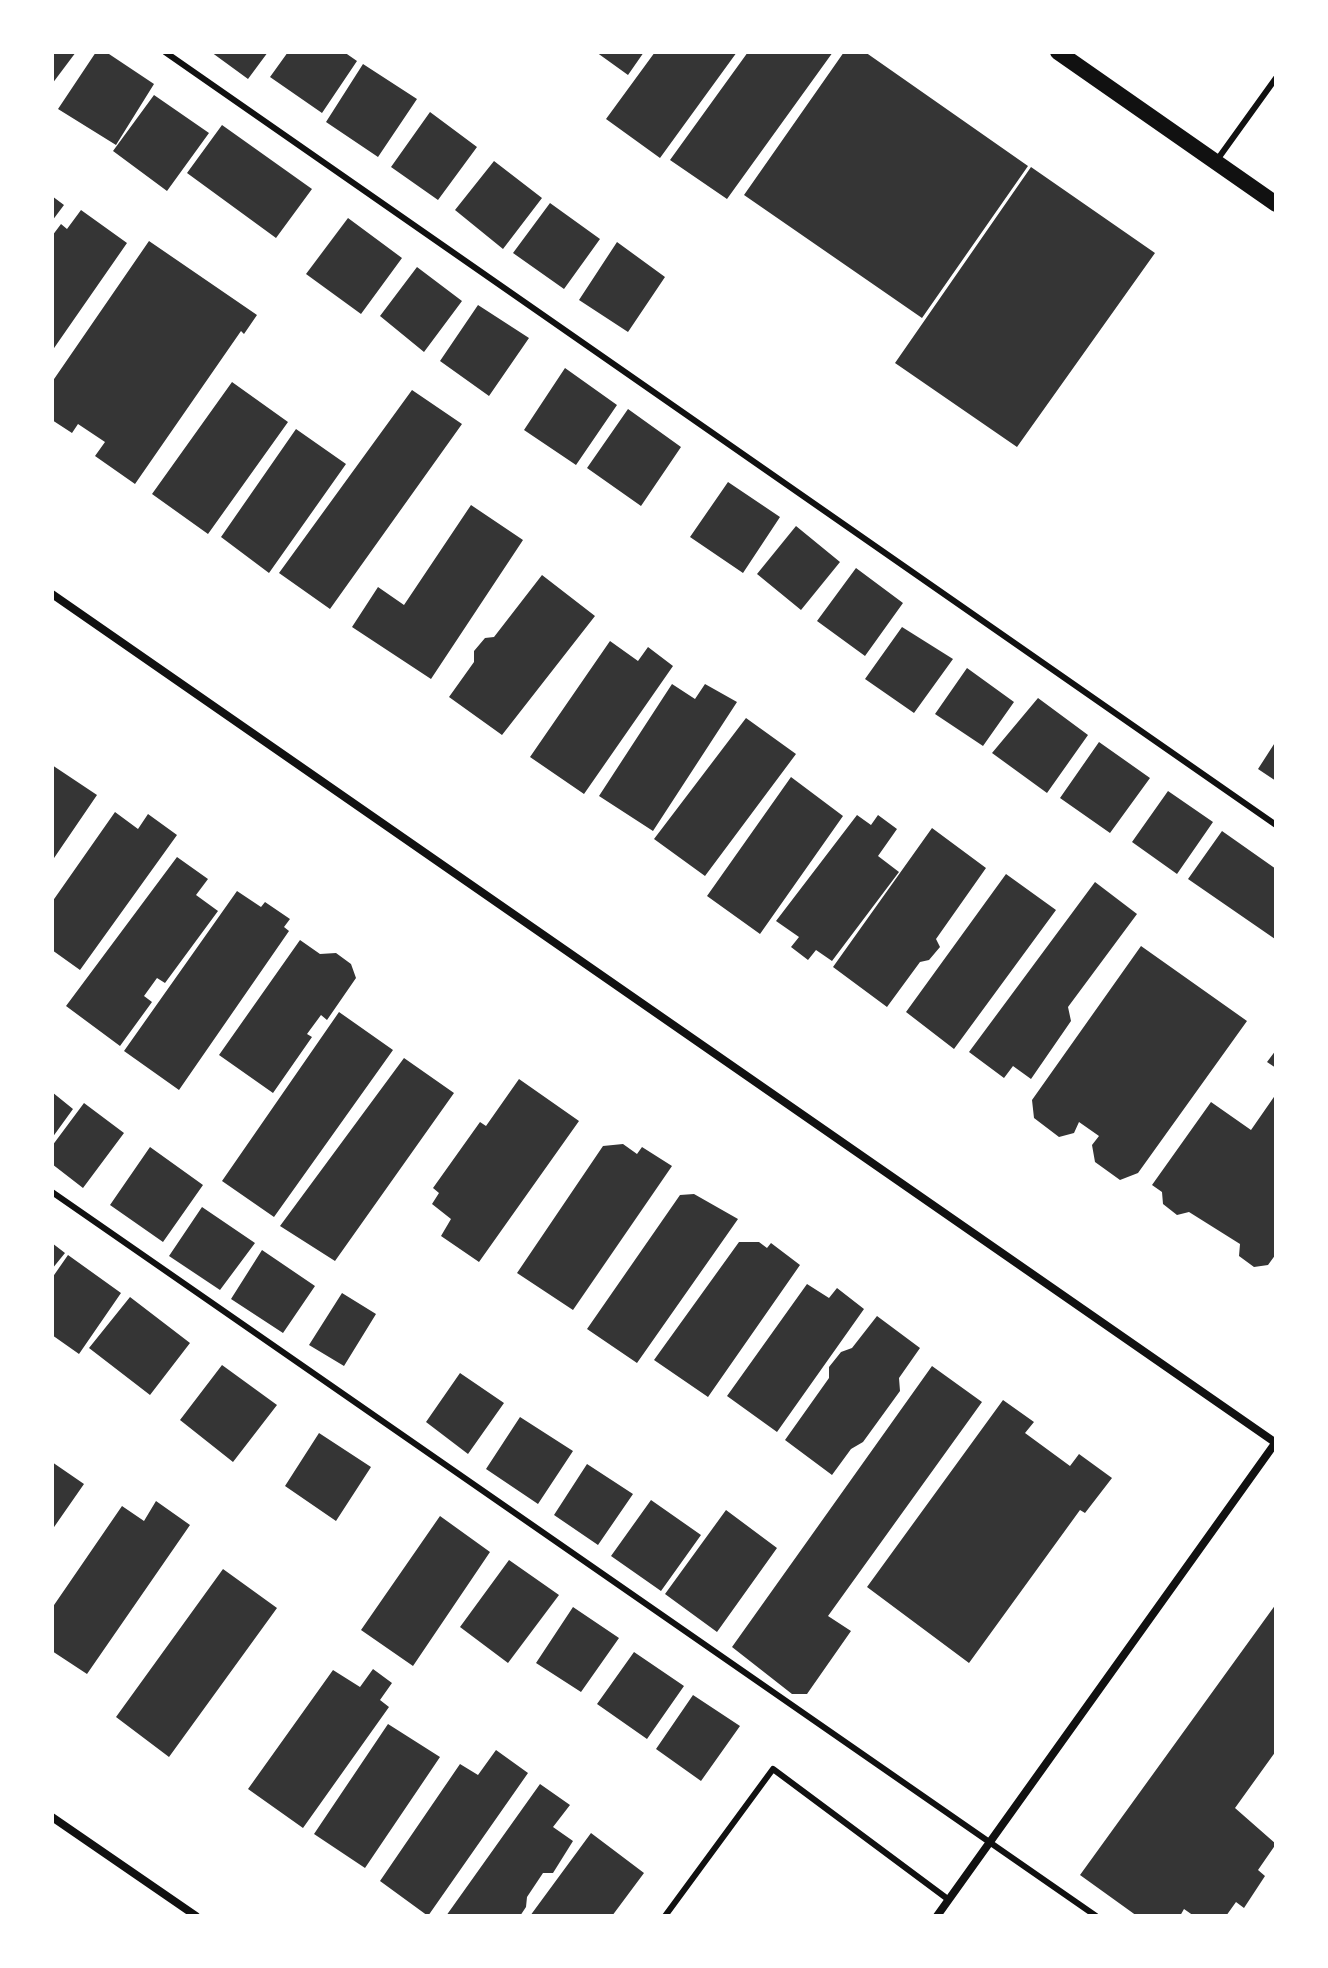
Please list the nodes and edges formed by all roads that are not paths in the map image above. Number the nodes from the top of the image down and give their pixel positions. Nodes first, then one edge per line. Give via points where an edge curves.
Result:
1 (165, 52) edge
2 (1058, 52) edge
3 (1276, 78) edge
4 (1216, 162) junction
5 (1276, 204) edge
6 (52, 594) edge
7 (1276, 825) edge
8 (52, 1192) edge
9 (1276, 1442) edge
10 (52, 1817) edge
11 (990, 1841) junction
12 (949, 1900) junction
13 (196, 1916) edge
14 (665, 1916) edge
15 (937, 1916) edge
16 (1096, 1916) edge

1 - 7 lane
2 - 4 main road
3 - 4 lane
4 - 5 main road
6 - 9 street
8 - 11 lane
9 - 11 street
10 - 13 street
11 - 12 street
11 - 16 lane
12 - 14 lane via 773,1769
12 - 15 street

